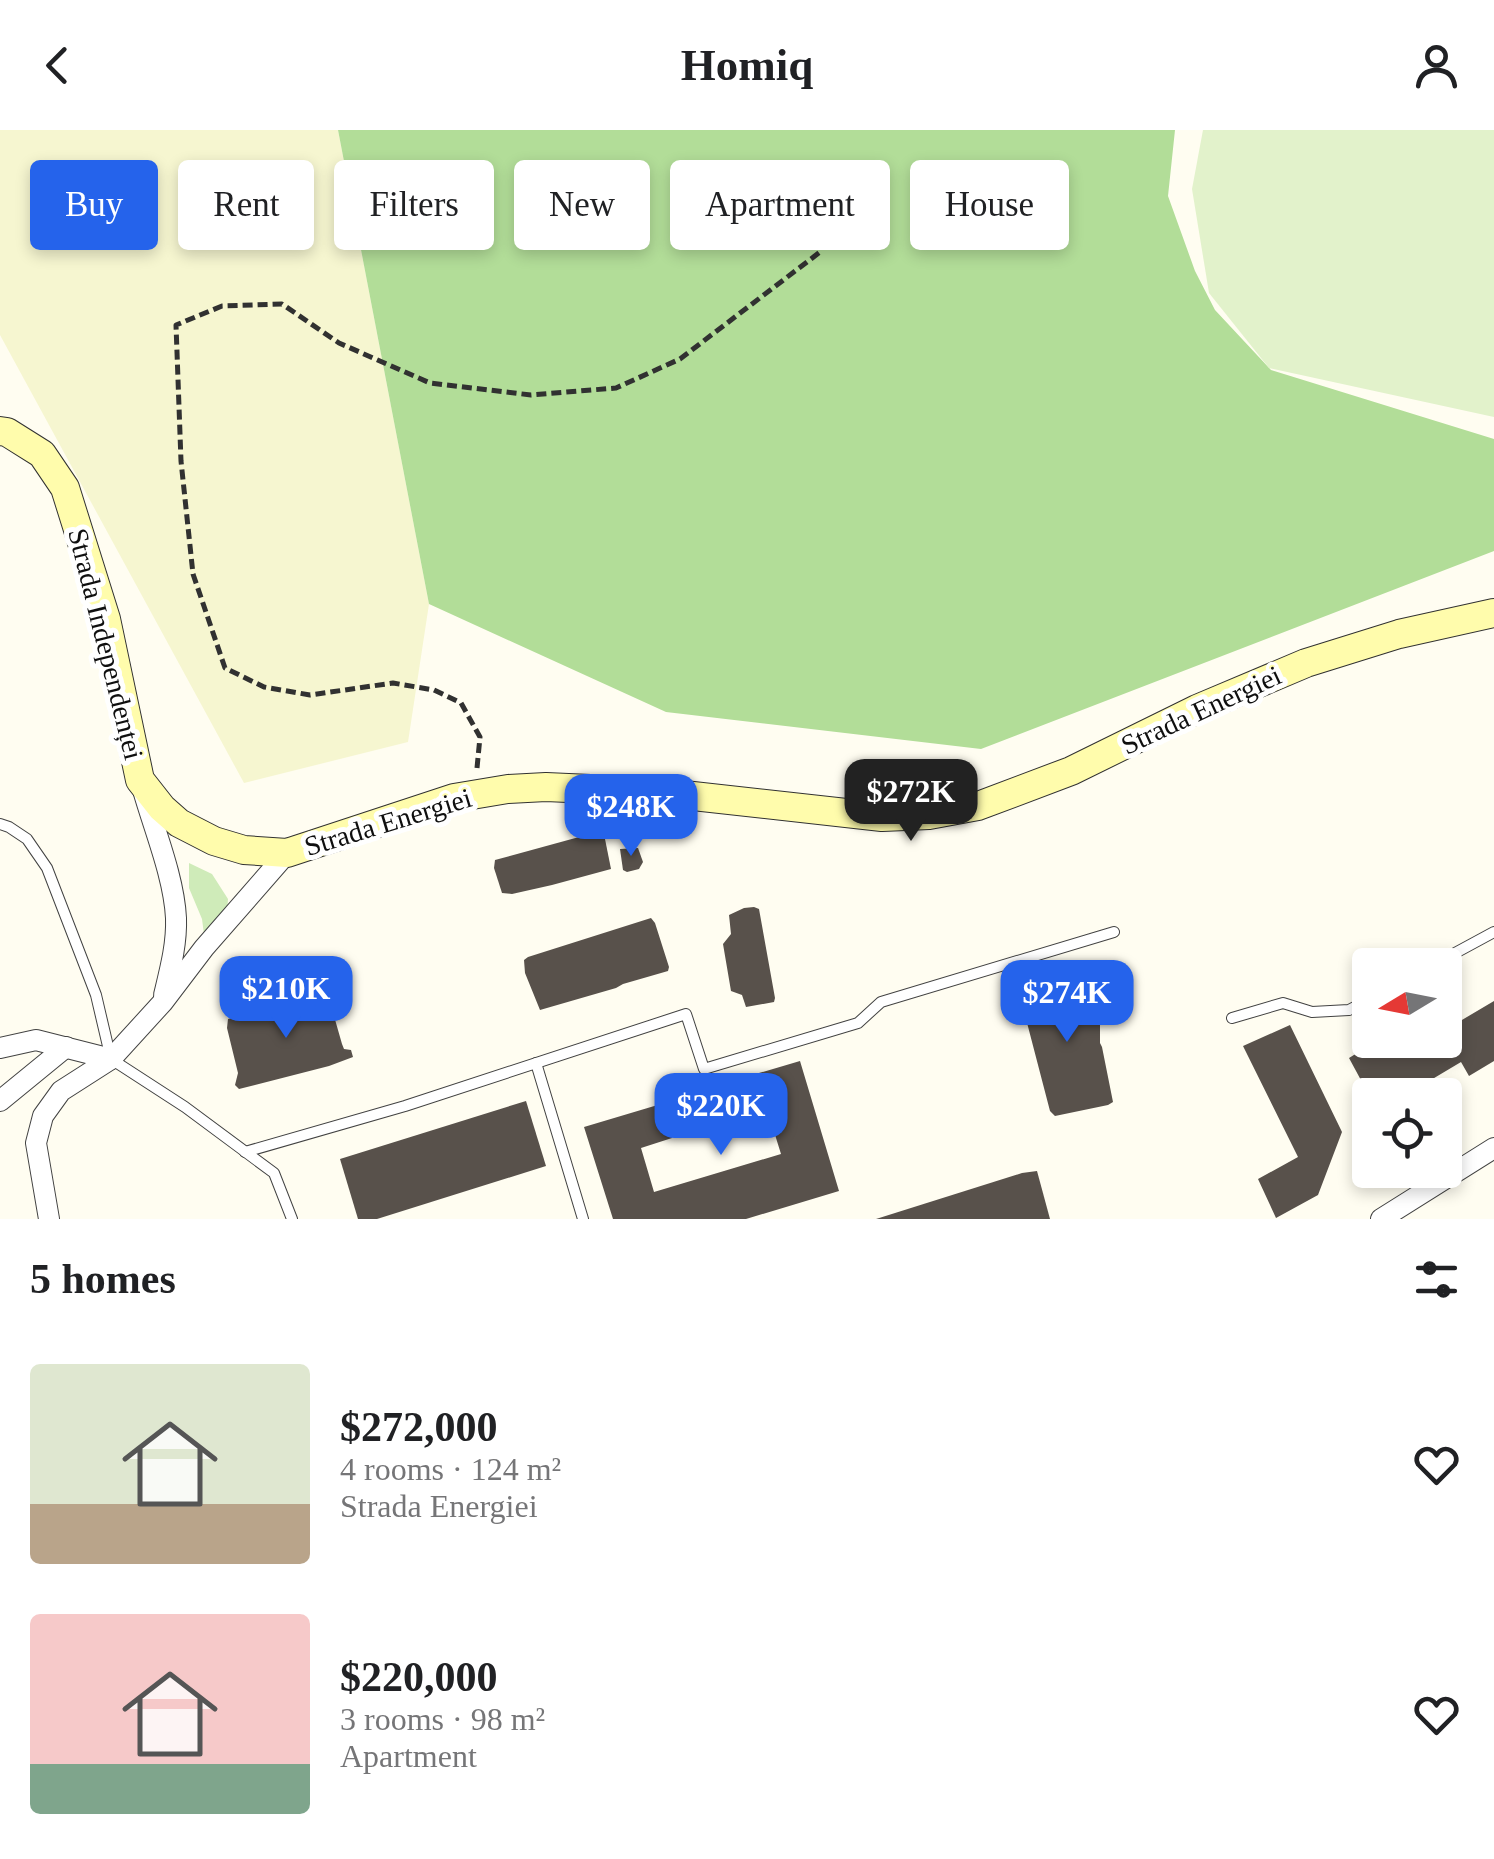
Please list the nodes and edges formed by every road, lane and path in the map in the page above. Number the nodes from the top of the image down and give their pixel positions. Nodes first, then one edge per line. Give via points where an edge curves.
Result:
1 (820, 252) dead end
2 (0, 430) edge
3 (1494, 613) edge
4 (140, 780) junction
5 (471, 795) junction
6 (0, 824) edge
7 (286, 854) junction
8 (1114, 932) dead end
9 (1494, 932) edge
10 (1462, 949) edge
11 (163, 1002) junction
12 (1352, 1008) edge
13 (1232, 1018) dead end
14 (66, 1047) junction
15 (0, 1048) edge
16 (111, 1058) junction
17 (536, 1064) junction
18 (0, 1101) edge
19 (1494, 1148) edge
20 (246, 1152) junction
21 (49, 1219) edge
22 (292, 1219) edge
23 (583, 1219) edge
24 (1381, 1219) edge

1 - 5 path via 680,359 616,388 531,395 430,383 339,344 282,304 222,306 176,325 193,574 225,668 264,687 295,692 393,684 461,702 480,737
2 - 4 street, Strada Independenței via 42,454 65,488 106,620
3 - 5 street, Strada Energiei via 1306,663 1071,771 978,806 929,815 882,817 657,792 508,789
4 - 7 street, Strada Independenței via 180,824 244,850
4 - 11 street via 176,916
5 - 7 street, Strada Energiei
6 - 16 lane via 27,839 47,868 96,995
7 - 11 street, Strada Energiei
8 - 17 lane via 882,1002 858,1023 704,1069 686,1014
9 - 10 lane
11 - 16 street, Strada Energiei
12 - 13 lane via 1312,1012 1283,1004
14 - 15 street via 36,1040
14 - 16 street
14 - 18 street
16 - 20 lane
16 - 21 street, Strada Energiei via 61,1090 42,1116 36,1143
17 - 20 lane
17 - 23 lane
19 - 24 street
20 - 22 lane via 274,1172

